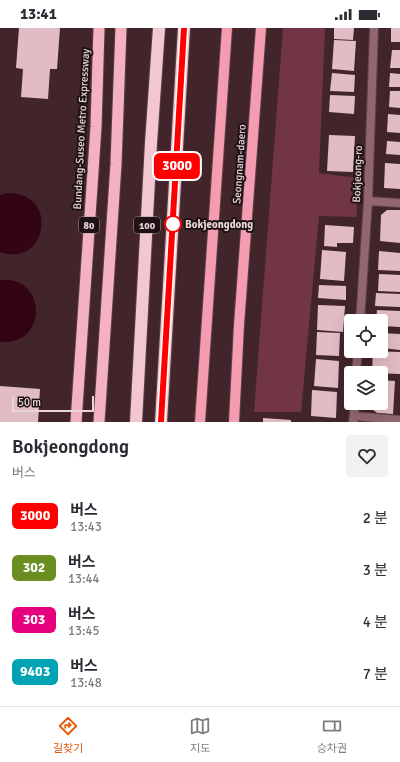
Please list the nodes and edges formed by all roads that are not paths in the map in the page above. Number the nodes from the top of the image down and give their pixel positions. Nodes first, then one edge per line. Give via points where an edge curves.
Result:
1 (100, 28) edge
2 (121, 28) edge
3 (159, 28) edge
4 (184, 28) edge
5 (227, 28) edge
6 (261, 28) edge
7 (374, 28) edge
8 (368, 201) junction
9 (400, 203) edge
10 (360, 314) edge
11 (353, 419) edge
12 (400, 420) edge
13 (76, 422) edge
14 (99, 422) edge
15 (136, 422) edge
16 (162, 422) edge
17 (200, 422) edge
18 (234, 422) edge

1 - 13 highway, Bundang-Suseo Metro Expressway / 80 via 96,127
2 - 14 highway, 80 via 116,164
3 - 15 highway, 100
4 - 16 highway, 100
5 - 17 main road, Seongnam-daero
6 - 18 main road, Seongnam-daero
7 - 8 street, Bokjeong-ro
8 - 9 street
8 - 10 street, Bokjeong-ro
11 - 12 street

